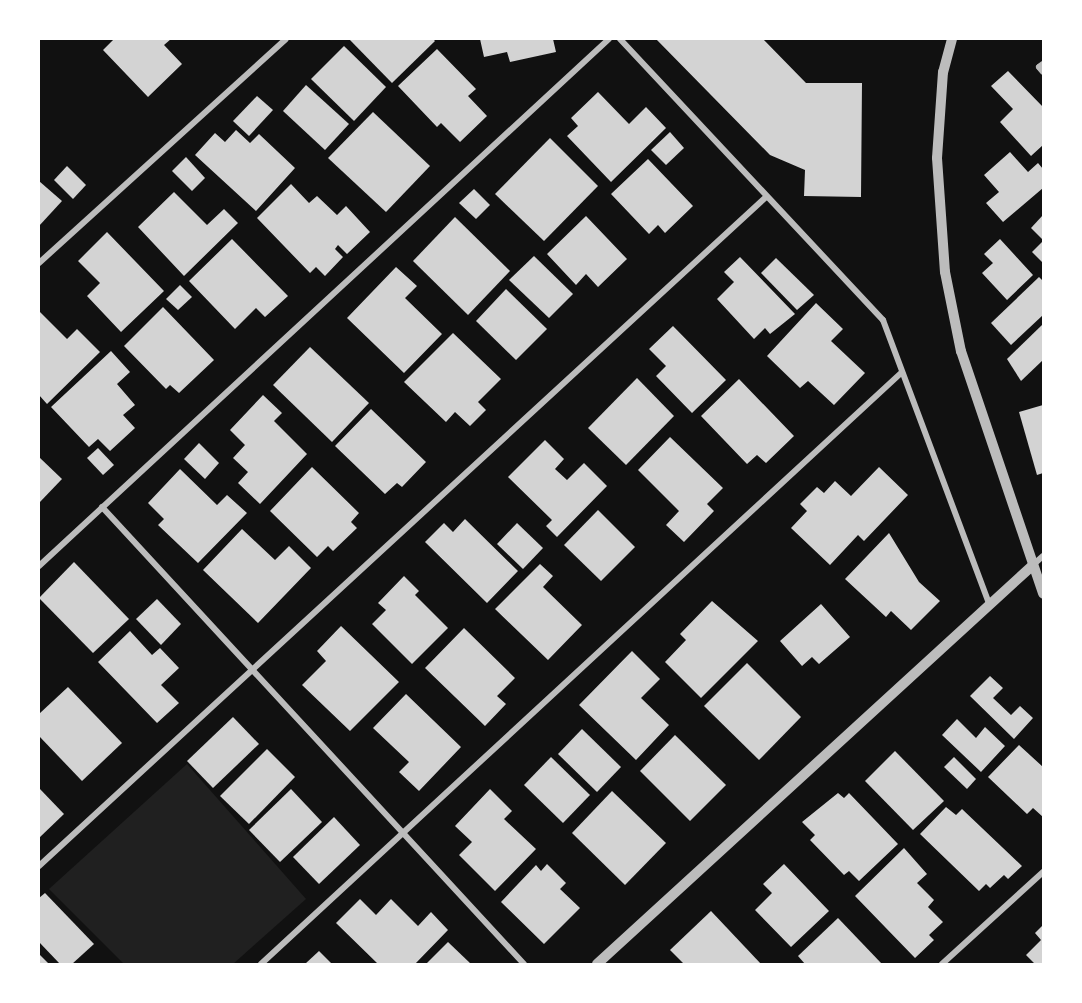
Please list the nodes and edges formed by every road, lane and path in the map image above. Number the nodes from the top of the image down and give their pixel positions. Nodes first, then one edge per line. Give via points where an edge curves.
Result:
1 (286, 39) edge
2 (609, 39) edge
3 (620, 39) edge
4 (952, 39) edge
5 (1043, 64) edge
6 (1043, 72) edge
7 (766, 197) junction
8 (39, 263) edge
9 (901, 373) junction
10 (102, 507) junction
11 (1043, 556) edge
12 (39, 566) edge
13 (1032, 566) junction
14 (1043, 593) edge
15 (988, 603) junction
16 (252, 669) junction
17 (402, 833) junction
18 (39, 866) edge
19 (1043, 872) edge
20 (261, 964) edge
21 (524, 964) edge
22 (597, 964) edge
23 (942, 964) edge

1 - 8 street
2 - 10 street
3 - 7 street
4 - 13 street via 944,72 937,158 945,272 961,351
5 - 6 street via 1039,67
7 - 9 street via 883,320
7 - 16 street
9 - 15 street
9 - 17 street
10 - 12 street
10 - 16 street
11 - 13 street
13 - 14 street
13 - 15 street
15 - 22 street
16 - 17 street
16 - 18 street
17 - 20 street
17 - 21 street
19 - 23 street

